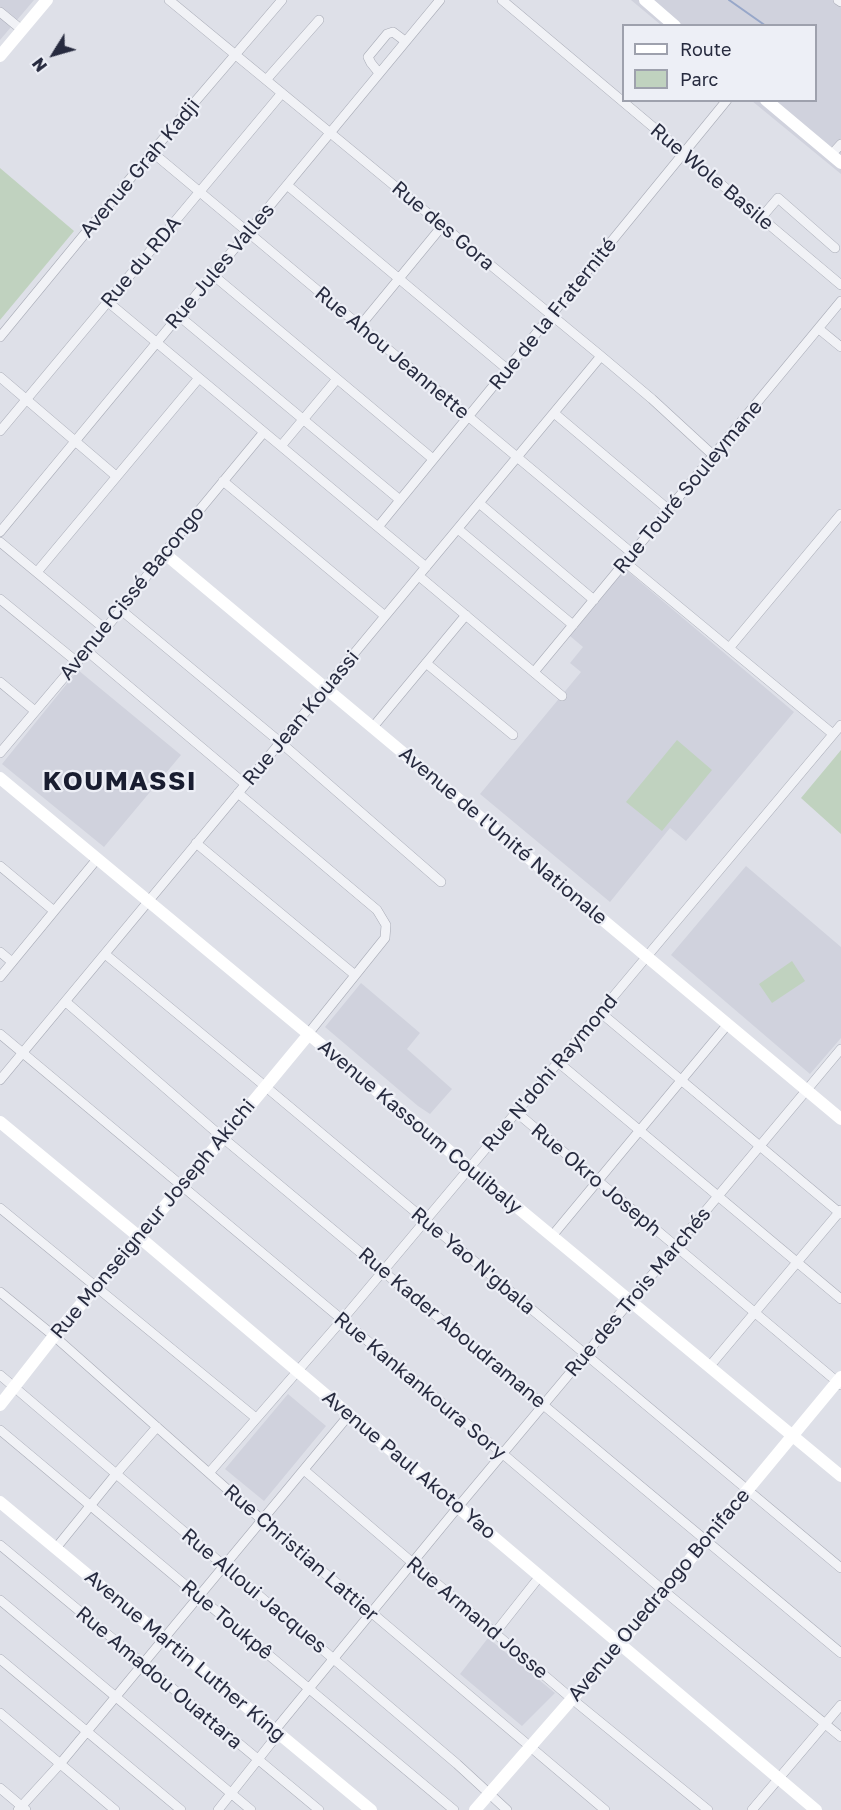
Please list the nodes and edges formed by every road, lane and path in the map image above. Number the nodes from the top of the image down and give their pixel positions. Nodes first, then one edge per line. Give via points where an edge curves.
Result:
1 (47, 0) edge
2 (169, 0) edge
3 (282, 0) edge
4 (440, 0) edge
5 (502, 0) edge
6 (645, 0) edge
7 (0, 12) edge
8 (319, 20) dead end
9 (673, 24) edge
10 (22, 30) junction
11 (405, 42) junction
12 (236, 55) junction
13 (0, 56) edge
14 (380, 73) junction
15 (266, 80) junction
16 (282, 93) junction
17 (622, 101) edge
18 (623, 102) edge
19 (726, 102) edge
20 (768, 102) edge
21 (329, 133) junction
22 (841, 144) edge
23 (152, 152) junction
24 (684, 153) junction
25 (836, 159) edge
26 (287, 185) junction
27 (200, 192) junction
28 (761, 218) junction
29 (443, 225) junction
30 (248, 232) junction
31 (835, 248) dead end
32 (213, 275) junction
33 (398, 279) junction
34 (841, 285) edge
35 (841, 301) edge
36 (108, 302) junction
37 (179, 315) junction
38 (551, 316) junction
39 (360, 326) junction
40 (819, 329) junction
41 (0, 337) edge
42 (157, 342) junction
43 (841, 347) edge
44 (601, 356) junction
45 (507, 369) junction
46 (0, 377) edge
47 (199, 378) junction
48 (337, 379) junction
49 (27, 399) junction
50 (554, 413) junction
51 (468, 417) junction
52 (303, 419) junction
53 (0, 432) edge
54 (264, 432) junction
55 (75, 441) junction
56 (281, 446) junction
57 (714, 456) junction
58 (517, 457) junction
59 (433, 459) junction
60 (117, 476) junction
61 (223, 481) junction
62 (400, 500) junction
63 (479, 503) junction
64 (669, 510) junction
65 (841, 514) edge
66 (378, 527) junction
67 (458, 529) junction
68 (0, 532) edge
69 (0, 542) edge
70 (165, 553) junction
71 (633, 554) junction
72 (625, 562) junction
73 (426, 567) junction
74 (37, 573) junction
75 (419, 576) junction
76 (0, 599) edge
77 (594, 600) junction
78 (121, 610) junction
79 (466, 615) junction
80 (385, 616) junction
81 (573, 625) junction
82 (105, 629) junction
83 (730, 647) junction
84 (87, 651) junction
85 (77, 662) junction
86 (426, 663) junction
87 (534, 672) junction
88 (0, 682) edge
89 (326, 688) junction
90 (562, 696) dead end
91 (35, 711) junction
92 (841, 725) edge
93 (373, 727) junction
94 (833, 734) junction
95 (513, 735) dead end
96 (280, 742) junction
97 (0, 753) edge
98 (0, 778) edge
99 (245, 784) junction
100 (238, 794) junction
101 (196, 843) junction
102 (98, 859) junction
103 (0, 867) edge
104 (441, 882) dead end
105 (148, 901) junction
106 (54, 911) junction
107 (0, 952) edge
108 (105, 954) junction
109 (648, 957) junction
110 (12, 962) junction
111 (355, 975) junction
112 (0, 977) edge
113 (66, 1002) junction
114 (601, 1013) junction
115 (728, 1024) junction
116 (0, 1034) edge
117 (308, 1034) junction
118 (841, 1050) edge
119 (22, 1053) junction
120 (559, 1063) junction
121 (0, 1080) edge
122 (681, 1080) junction
123 (266, 1087) junction
124 (807, 1090) junction
125 (516, 1112) junction
126 (841, 1119) edge
127 (0, 1122) edge
128 (639, 1130) junction
129 (223, 1138) junction
130 (760, 1146) junction
131 (470, 1168) junction
132 (597, 1181) junction
133 (181, 1186) junction
134 (718, 1197) junction
135 (0, 1208) edge
136 (840, 1212) edge
137 (425, 1221) junction
138 (138, 1236) junction
139 (552, 1236) junction
140 (676, 1247) junction
141 (797, 1262) junction
142 (383, 1270) junction
143 (96, 1288) junction
144 (0, 1292) edge
145 (841, 1299) edge
146 (631, 1301) junction
147 (754, 1313) junction
148 (342, 1320) junction
149 (54, 1336) junction
150 (586, 1356) junction
151 (709, 1367) junction
152 (297, 1370) junction
153 (0, 1375) edge
154 (840, 1381) edge
155 (15, 1387) junction
156 (543, 1404) junction
157 (0, 1405) edge
158 (350, 1415) junction
159 (255, 1418) junction
160 (157, 1427) junction
161 (0, 1430) edge
162 (792, 1437) junction
163 (502, 1454) junction
164 (304, 1470) junction
165 (209, 1473) junction
166 (116, 1474) junction
167 (841, 1476) edge
168 (748, 1490) junction
169 (0, 1502) edge
170 (90, 1506) junction
171 (458, 1507) junction
172 (262, 1520) junction
173 (705, 1541) junction
174 (0, 1545) edge
175 (56, 1548) junction
176 (412, 1563) junction
177 (225, 1566) junction
178 (841, 1568) edge
179 (540, 1576) junction
180 (664, 1591) junction
181 (199, 1598) junction
182 (0, 1600) edge
183 (372, 1613) junction
184 (495, 1634) junction
185 (164, 1639) junction
186 (620, 1644) junction
187 (841, 1653) edge
188 (334, 1658) junction
189 (0, 1659) edge
190 (143, 1664) junction
191 (309, 1689) junction
192 (116, 1697) junction
193 (572, 1699) junction
194 (841, 1705) edge
195 (0, 1713) edge
196 (825, 1724) junction
197 (87, 1732) junction
198 (277, 1732) junction
199 (841, 1737) edge
200 (530, 1747) junction
201 (258, 1760) junction
202 (60, 1764) junction
203 (779, 1779) junction
204 (0, 1788) edge
205 (231, 1793) junction
206 (488, 1794) junction
207 (22, 1809) edge
208 (115, 1810) edge
209 (181, 1810) edge
210 (218, 1810) edge
211 (250, 1810) edge
212 (319, 1810) edge
213 (371, 1810) edge
214 (454, 1810) edge
215 (475, 1810) edge
216 (507, 1810) edge
217 (605, 1810) edge
218 (708, 1810) edge
219 (752, 1810) edge
220 (816, 1810) edge

1 - 10 street
2 - 12 street, Rue des Gora
3 - 12 street, Avenue Grah Kadji
4 - 11 street, Rue Jules Valles
5 - 17 street, Rue Wole Basile
6 - 9 street
7 - 10 street
8 - 15 street
10 - 13 street
11 - 14 street, Rue Jules Valles
11 - 14 street via 393,32 387,34 368,57
12 - 15 street, Rue des Gora
12 - 23 street, Avenue Grah Kadji
14 - 21 street, Rue Jules Valles
15 - 16 street, Rue des Gora
16 - 21 street, Rue des Gora
16 - 27 street, Rue du RDA
18 - 24 street, Rue Wole Basile
19 - 24 street, Rue de la Fraternité
20 - 25 street
21 - 26 street, Rue Jules Valles
21 - 29 street, Rue des Gora
22 - 25 street
23 - 27 street, Rue Ahou Jeannette
23 - 41 street, Avenue Grah Kadji
24 - 28 street, Rue Wole Basile
24 - 38 street, Rue de la Fraternité
26 - 30 street, Rue Jules Valles
26 - 33 street
27 - 30 street, Rue Ahou Jeannette
27 - 36 street, Rue du RDA
28 - 31 street via 778,198
28 - 34 street, Rue Wole Basile
29 - 33 street
29 - 38 street, Rue des Gora
30 - 32 street, Rue Jules Valles
30 - 39 street, Rue Ahou Jeannette
32 - 37 street, Rue Jules Valles
32 - 48 street
33 - 39 street
33 - 45 street
35 - 40 street, Rue Touré Souleymane
36 - 42 street
36 - 49 street, Rue du RDA
37 - 42 street, Rue Jules Valles
37 - 52 street
38 - 44 street, Rue des Gora
38 - 45 street, Rue de la Fraternité
39 - 51 street, Rue Ahou Jeannette
40 - 43 street
40 - 57 street, Rue Touré Souleymane
42 - 47 street
42 - 55 street, Rue Jules Valles
44 - 50 street, Rue Jean Kouassi
44 - 57 street, Rue des Gora
45 - 51 street, Rue de la Fraternité
46 - 49 street
47 - 54 street
47 - 60 street
48 - 52 street
48 - 59 street
49 - 53 street, Rue du RDA
49 - 55 street
50 - 58 street, Rue Jean Kouassi
50 - 64 street
51 - 58 street, Rue Ahou Jeannette
51 - 59 street, Rue de la Fraternité
52 - 56 street
52 - 62 street
54 - 56 street
54 - 61 street, Avenue Cissé Bacongo
55 - 60 street
55 - 68 street, Rue Jules Valles
56 - 66 street
57 - 64 street, Rue Touré Souleymane
58 - 63 street, Rue Jean Kouassi
58 - 71 street, Rue Ahou Jeannette
59 - 62 street, Rue de la Fraternité
60 - 74 street
61 - 70 street, Avenue Cissé Bacongo
61 - 80 street
62 - 66 street, Rue de la Fraternité
63 - 67 street, Rue Jean Kouassi
63 - 77 street
64 - 71 street, Rue Touré Souleymane
65 - 83 street
66 - 73 street
67 - 73 street, Rue Jean Kouassi
67 - 81 street
69 - 74 street
70 - 78 street, Avenue Cissé Bacongo
70 - 89 street, Avenue de l'Unité Nationale
71 - 72 street, Rue Touré Souleymane
72 - 77 street, Rue Touré Souleymane
72 - 83 street
73 - 75 street, Rue Jean Kouassi
74 - 82 street
75 - 79 street
75 - 80 street, Rue Jean Kouassi
76 - 85 street
77 - 81 street, Rue Touré Souleymane
78 - 82 street, Avenue Cissé Bacongo
78 - 96 street
79 - 86 street
79 - 87 street
80 - 89 street, Rue Jean Kouassi
81 - 87 street, Rue Touré Souleymane
82 - 84 street, Avenue Cissé Bacongo
83 - 94 street
84 - 85 street, Avenue Cissé Bacongo
84 - 99 street
85 - 91 street, Avenue Cissé Bacongo
86 - 93 street
86 - 95 street
87 - 90 street
88 - 91 street
89 - 93 street, Avenue de l'Unité Nationale
89 - 96 street, Rue Jean Kouassi
91 - 97 street, Avenue Cissé Bacongo
92 - 94 street, Rue N'dohi Raymond
93 - 109 street, Avenue de l'Unité Nationale
94 - 109 street, Rue N'dohi Raymond
96 - 99 street, Rue Jean Kouassi
96 - 104 street
98 - 102 street, Avenue Kassoum Coulibaly
99 - 100 street, Rue Jean Kouassi
100 - 101 street, Rue Jean Kouassi
100 - 111 street, Rue Monseigneur Joseph Akichi via 377,910 386,925 385,938
101 - 105 street, Rue Jean Kouassi
101 - 111 street
102 - 105 street, Avenue Kassoum Coulibaly
102 - 106 street
103 - 106 street
105 - 108 street, Rue Jean Kouassi
105 - 117 street, Avenue Kassoum Coulibaly
106 - 110 street
107 - 110 street
108 - 113 street, Rue Jean Kouassi
108 - 123 street, Rue Yao N'gbala
109 - 114 street, Rue N'dohi Raymond
109 - 115 street, Avenue de l'Unité Nationale
110 - 112 street
111 - 117 street, Rue Monseigneur Joseph Akichi
113 - 119 street, Rue Jean Kouassi
113 - 129 street, Rue Kader Aboudramane
114 - 120 street, Rue N'dohi Raymond
114 - 122 street
115 - 122 street
115 - 124 street, Avenue de l'Unité Nationale
116 - 119 street, Rue Kankankoura Sory
117 - 123 street, Rue Monseigneur Joseph Akichi
117 - 131 street, Avenue Kassoum Coulibaly
118 - 124 street, Rue des Trois Marchés
119 - 121 street, Rue Jean Kouassi
119 - 133 street, Rue Kankankoura Sory
120 - 125 street, Rue N'dohi Raymond
120 - 128 street
122 - 128 street
122 - 130 street
123 - 129 street, Rue Monseigneur Joseph Akichi
123 - 137 street, Rue Yao N'gbala
124 - 126 street, Avenue de l'Unité Nationale
124 - 130 street, Rue des Trois Marchés
125 - 131 street, Rue N'dohi Raymond
125 - 132 street, Rue Okro Joseph
127 - 138 street, Avenue Paul Akoto Yao
128 - 132 street
128 - 134 street
129 - 133 street, Rue Monseigneur Joseph Akichi
129 - 142 street, Rue Kader Aboudramane
130 - 134 street, Rue des Trois Marchés
130 - 136 street
131 - 137 street, Rue N'dohi Raymond
131 - 139 street, Avenue Kassoum Coulibaly
132 - 139 street
132 - 140 street, Rue Okro Joseph
133 - 138 street, Rue Monseigneur Joseph Akichi
133 - 148 street, Rue Kankankoura Sory
134 - 140 street, Rue des Trois Marchés
134 - 141 street
135 - 143 street
136 - 141 street
137 - 142 street, Rue N'dohi Raymond
137 - 150 street, Rue Yao N'gbala
138 - 143 street, Rue Monseigneur Joseph Akichi
138 - 152 street, Avenue Paul Akoto Yao
139 - 146 street, Avenue Kassoum Coulibaly
140 - 146 street, Rue des Trois Marchés
140 - 147 street, Rue Okro Joseph
141 - 145 street
141 - 147 street
142 - 148 street, Rue N'dohi Raymond
142 - 156 street, Rue Kader Aboudramane
143 - 149 street, Rue Monseigneur Joseph Akichi
143 - 159 street
144 - 149 street, Rue Christian Lattier
146 - 150 street, Rue des Trois Marchés
146 - 151 street, Avenue Kassoum Coulibaly
147 - 151 street
147 - 154 street, Rue Okro Joseph
148 - 152 street, Rue N'dohi Raymond
148 - 163 street, Rue Kankankoura Sory
149 - 155 street, Rue Monseigneur Joseph Akichi
149 - 160 street, Rue Christian Lattier
150 - 156 street, Rue des Trois Marchés
150 - 168 street, Rue Yao N'gbala
151 - 162 street, Avenue Kassoum Coulibaly
152 - 158 street, Avenue Paul Akoto Yao
152 - 159 street, Rue N'dohi Raymond
153 - 155 street, Rue Alloui Jacques
154 - 162 street, Avenue Ouedraogo Boniface
155 - 157 street, Rue Monseigneur Joseph Akichi
155 - 166 street, Rue Alloui Jacques
156 - 163 street, Rue des Trois Marchés
156 - 173 street, Rue Kader Aboudramane
158 - 164 street
158 - 171 street, Avenue Paul Akoto Yao
159 - 165 street, Rue N'dohi Raymond
160 - 165 street, Rue Christian Lattier
160 - 166 street
161 - 170 street, Rue Toukpê
162 - 167 street, Avenue Kassoum Coulibaly
162 - 168 street, Avenue Ouedraogo Boniface
163 - 171 street, Rue des Trois Marchés
163 - 180 street, Rue Kankankoura Sory
164 - 172 street
164 - 176 street, Rue Armand Josse
165 - 172 street, Rue Christian Lattier
166 - 170 street
166 - 177 street, Rue Alloui Jacques
168 - 173 street, Avenue Ouedraogo Boniface
168 - 178 street, Rue Yao N'gbala
169 - 175 street, Avenue Martin Luther King
170 - 175 street
170 - 181 street, Rue Toukpê
171 - 176 street, Rue des Trois Marchés
171 - 179 street, Avenue Paul Akoto Yao
172 - 177 street
172 - 183 street, Rue Christian Lattier
173 - 180 street, Avenue Ouedraogo Boniface
173 - 187 street, Rue Kader Aboudramane
174 - 190 street, Rue Amadou Ouattara
175 - 185 street, Avenue Martin Luther King
176 - 183 street, Rue des Trois Marchés
176 - 184 street, Rue Armand Josse
177 - 181 street
177 - 188 street, Rue Alloui Jacques
179 - 184 street
179 - 186 street, Avenue Paul Akoto Yao
180 - 186 street, Avenue Ouedraogo Boniface
180 - 196 street, Rue Kankankoura Sory
181 - 185 street
181 - 191 street, Rue Toukpê
182 - 192 street
183 - 188 street, Rue des Trois Marchés
183 - 200 street, Rue Christian Lattier
184 - 193 street, Rue Armand Josse
185 - 190 street
185 - 198 street, Avenue Martin Luther King
186 - 193 street, Avenue Ouedraogo Boniface
186 - 203 street, Avenue Paul Akoto Yao
188 - 191 street, Rue des Trois Marchés
188 - 206 street, Rue Alloui Jacques
189 - 197 street
190 - 192 street
190 - 201 street, Rue Amadou Ouattara
191 - 198 street, Rue des Trois Marchés
191 - 214 street, Rue Toukpê
192 - 197 street
192 - 205 street
193 - 200 street, Avenue Ouedraogo Boniface
193 - 218 street, Rue Armand Josse
194 - 196 street
195 - 202 street
196 - 199 street, Rue Kankankoura Sory
196 - 203 street
197 - 202 street
197 - 209 street
198 - 201 street, Rue des Trois Marchés
198 - 213 street, Avenue Martin Luther King
200 - 206 street, Avenue Ouedraogo Boniface
200 - 217 street, Rue Christian Lattier
201 - 205 street, Rue des Trois Marchés
201 - 212 street, Rue Amadou Ouattara
202 - 207 street
202 - 208 street
203 - 219 street
203 - 220 street, Avenue Paul Akoto Yao
204 - 207 street
205 - 210 street, Rue des Trois Marchés
205 - 211 street
206 - 215 street, Avenue Ouedraogo Boniface
206 - 216 street, Rue Alloui Jacques

